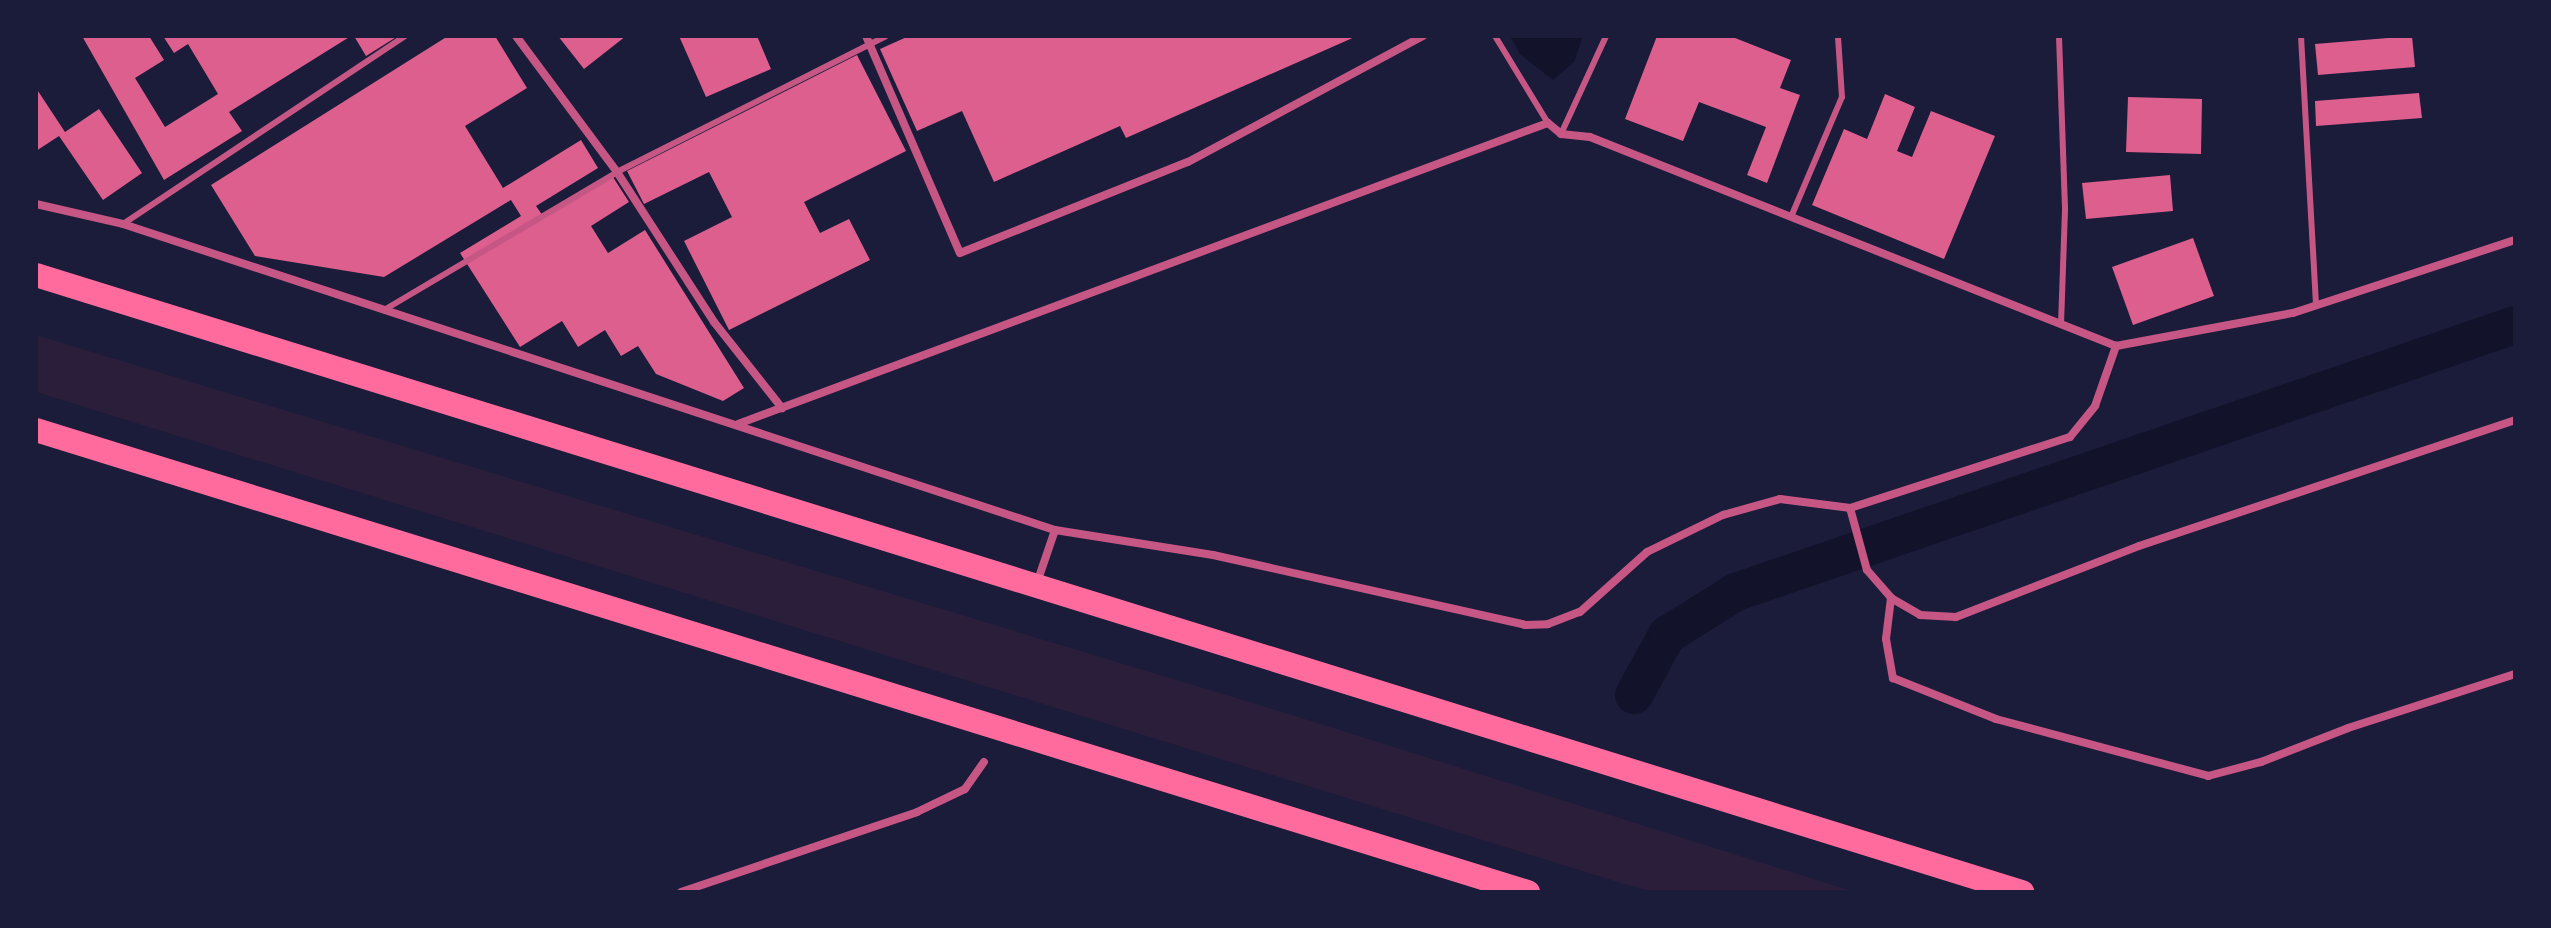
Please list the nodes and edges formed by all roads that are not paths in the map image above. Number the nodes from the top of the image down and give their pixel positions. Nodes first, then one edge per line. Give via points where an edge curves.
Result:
1 (405, 36) edge
2 (516, 36) edge
3 (886, 36) edge
4 (1423, 36) edge
5 (1495, 36) edge
6 (1606, 36) edge
7 (1838, 36) edge
8 (2059, 36) edge
9 (2301, 36) edge
10 (868, 39) edge
11 (1548, 123) junction
12 (1561, 134) junction
13 (617, 172) junction
14 (36, 204) edge
15 (1791, 217) junction
16 (123, 224) junction
17 (2515, 240) edge
18 (36, 275) edge
19 (2316, 306) junction
20 (381, 312) junction
21 (2061, 324) junction
22 (2116, 346) junction
23 (782, 408) junction
24 (2515, 420) edge
25 (738, 424) junction
26 (36, 430) edge
27 (1850, 508) junction
28 (1055, 530) junction
29 (1040, 574) dead end
30 (1891, 598) junction
31 (2515, 674) edge
32 (984, 762) dead end
33 (681, 892) edge
34 (1528, 892) edge
35 (2022, 892) edge

1 - 16 lane
2 - 13 street
3 - 10 lane
4 - 10 street via 1188,162 960,253
5 - 11 lane
6 - 12 lane
7 - 15 lane via 1842,97
8 - 21 lane via 2065,210
9 - 19 lane
10 - 13 lane
11 - 12 street
11 - 23 street
12 - 15 street via 1590,137
13 - 20 lane
13 - 23 street via 714,322
14 - 16 street
15 - 21 street
16 - 20 street
17 - 19 street
18 - 35 highway
19 - 22 street
20 - 25 street
21 - 22 street
22 - 27 street via 2095,406 2070,437
23 - 25 street
24 - 30 street via 2139,546 1956,617 1920,615
25 - 28 street
26 - 34 highway
27 - 28 street via 1780,499 1723,515 1647,552 1580,612 1548,624 1525,625 1213,555
27 - 30 street via 1867,570
28 - 29 street
30 - 31 street via 1886,639 1893,678 1996,719 2208,776
32 - 33 street via 965,789 917,812

